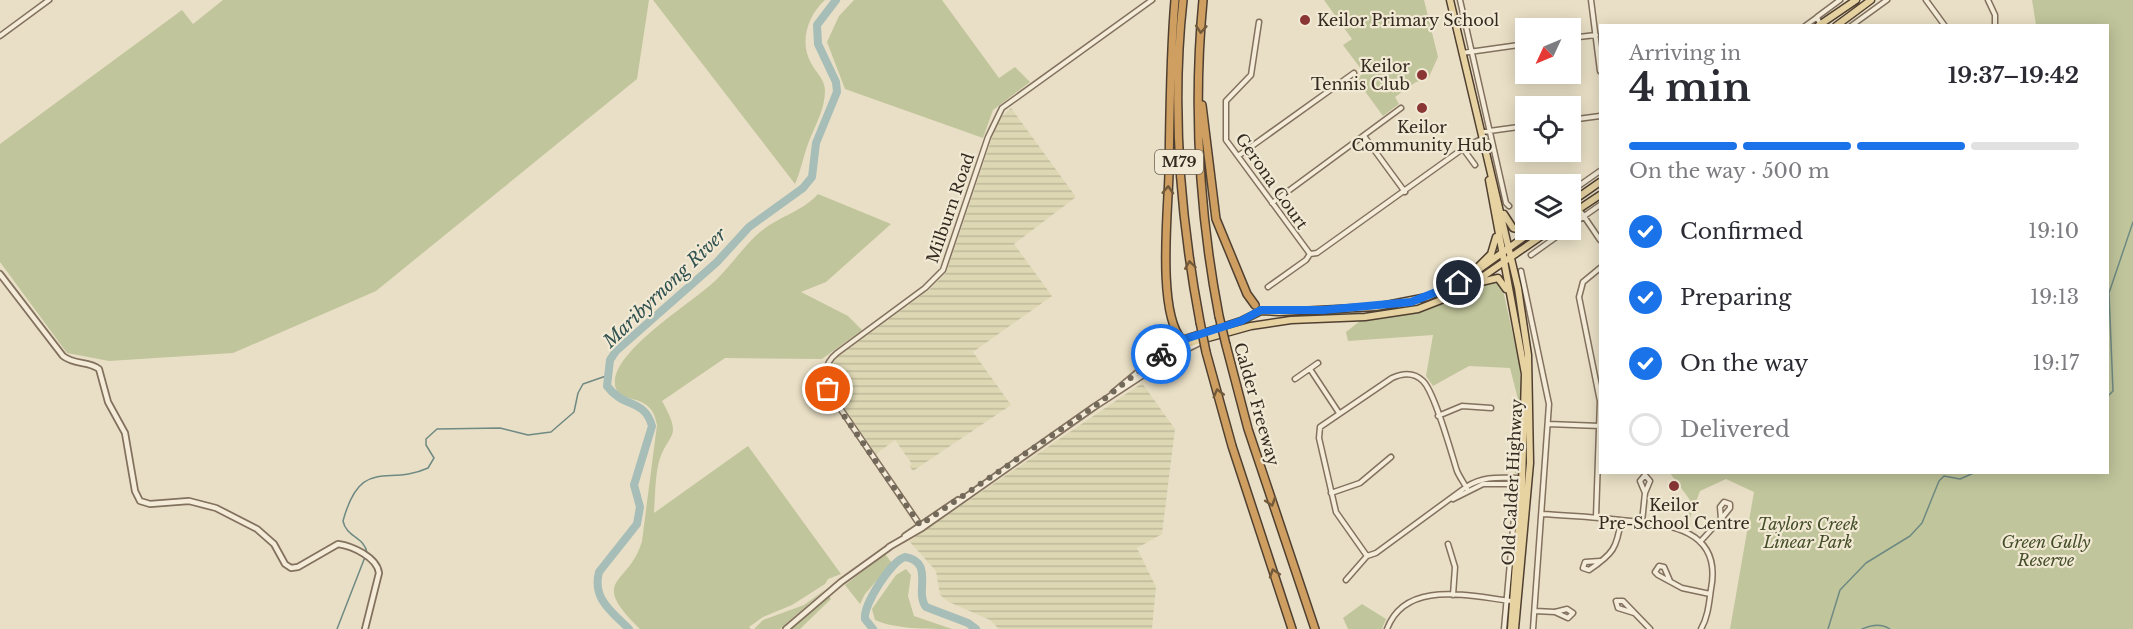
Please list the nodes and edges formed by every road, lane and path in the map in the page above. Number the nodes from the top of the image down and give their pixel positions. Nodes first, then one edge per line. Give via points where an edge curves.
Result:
1 (50, 0) edge
2 (1152, 0) edge
3 (1175, 0) edge
4 (1183, 0) edge
5 (1203, 0) edge
6 (1450, 0) edge
7 (1460, 0) edge
8 (1591, 0) edge
9 (1840, 0) edge
10 (1856, 0) edge
11 (1871, 0) edge
12 (1887, 0) edge
13 (1926, 0) edge
14 (1988, 0) edge
15 (1259, 22) dead end
16 (1819, 23) edge
17 (1839, 24) edge
18 (1854, 24) edge
19 (1944, 24) edge
20 (1995, 24) edge
21 (1596, 35) junction
22 (0, 36) edge
23 (1581, 37) edge
24 (1515, 45) edge
25 (1472, 51) junction
26 (1462, 53) junction
27 (1199, 58) junction
28 (1599, 62) edge
29 (1354, 73) dead end
30 (1401, 108) dead end
31 (1599, 116) edge
32 (1581, 119) edge
33 (1515, 127) edge
34 (1490, 130) junction
35 (1364, 136) junction
36 (1482, 138) junction
37 (1464, 150) junction
38 (1238, 156) junction
39 (1487, 162) junction
40 (1474, 165) dead end
41 (1599, 172) edge
42 (1599, 183) edge
43 (1581, 184) edge
44 (1405, 192) junction
45 (1581, 195) edge
46 (1599, 196) edge
47 (1497, 197) junction
48 (1272, 203) junction
49 (1509, 206) dead end
50 (1599, 206) edge
51 (1581, 208) edge
52 (1581, 212) edge
53 (1584, 217) junction
54 (1581, 219) edge
55 (1515, 227) edge
56 (1497, 229) junction
57 (1599, 239) edge
58 (1519, 240) edge
59 (1536, 240) edge
60 (1552, 240) edge
61 (1509, 248) junction
62 (1310, 254) junction
63 (1502, 254) junction
64 (1531, 255) dead end
65 (1511, 258) junction
66 (1503, 263) junction
67 (1599, 269) edge
68 (1521, 271) dead end
69 (0, 274) edge
70 (1464, 280) junction
71 (1268, 287) dead end
72 (1466, 289) junction
73 (1258, 308) junction
74 (1262, 324) junction
75 (1238, 329) junction
76 (1182, 340) junction
77 (1522, 348) junction
78 (1318, 363) dead end
79 (1310, 369) junction
80 (1598, 378) edge
81 (1295, 379) dead end
82 (1094, 407) junction
83 (1491, 408) dead end
84 (1339, 413) junction
85 (1438, 416) junction
86 (1548, 424) junction
87 (1599, 426) edge
88 (1599, 449) edge
89 (1391, 457) dead end
90 (1525, 482) junction
91 (1467, 489) junction
92 (1331, 493) junction
93 (1645, 493) dead end
94 (1543, 514) junction
95 (1514, 518) dead end
96 (1596, 518) junction
97 (1721, 519) dead end
98 (1621, 520) junction
99 (1642, 522) junction
100 (921, 527) junction
101 (1700, 542) junction
102 (1448, 544) dead end
103 (1370, 556) junction
104 (1600, 561) dead end
105 (1346, 580) dead end
106 (1670, 581) dead end
107 (1710, 594) junction
108 (1453, 595) junction
109 (1512, 601) junction
110 (1535, 611) junction
111 (1555, 612) dead end
112 (1634, 613) junction
113 (365, 629) edge
114 (786, 629) edge
115 (1292, 629) edge
116 (1315, 629) edge
117 (1387, 629) edge
118 (1504, 629) edge
119 (1513, 629) edge
120 (1533, 629) edge
121 (1650, 629) edge
122 (1701, 629) edge

1 - 22 street
2 - 100 street, Milburn Road via 1005,105 992,125 943,270 827,363 825,378 831,396
76 -> 3 highway via 1173,322 1166,256
115 -> 4 highway, M79, bridge via 1232,446 1200,322 1185,234 1178,147
5 -> 27 highway, Calder Freeway / M79
6 - 26 main road, Old Calder Highway
7 - 25 street
8 - 21 street
9 - 16 street
10 - 16 main road
11 - 17 main road
12 - 18 street
13 - 19 street
14 - 20 street
15 - 38 street, Gerona Court via 1251,75 1226,101 1225,137
21 - 23 street
21 - 28 street
24 - 25 street
25 - 26 street
25 - 34 street
26 - 36 main road, Old Calder Highway
27 - 73 highway via 1216,219 1247,294
27 -> 116 highway, Calder Freeway / M79, bridge via 1199,161 1220,316 1248,429
29 - 38 street
30 - 35 street
31 - 32 street
33 - 34 street
34 - 36 street
34 - 49 street
35 - 44 street
35 - 48 street
36 - 37 street
36 - 39 main road, Old Calder Highway
37 - 40 street
37 - 44 street
38 - 48 street, Gerona Court
39 - 47 main road, Old Calder Highway
39 - 56 main road, Old Calder Highway
41 - 43 street
42 - 45 main road
44 - 62 street
46 - 51 main road
47 - 55 main road via 1510,226
47 - 61 main road, Old Calder Highway
48 - 62 street, Gerona Court
50 - 53 street
52 - 53 street
53 - 54 street
53 - 57 street
56 - 63 main road, Old Calder Highway
56 - 70 main road via 1491,254
58 - 61 main road
59 - 65 main road
60 - 64 street
61 - 63 main road
61 - 65 main road, Old Calder Highway
62 - 71 street
63 - 66 main road, Old Calder Highway
63 - 70 main road
65 - 66 main road
65 - 90 main road, Old Calder Highway via 1530,370
66 - 72 main road
66 - 77 main road, Old Calder Highway
67 - 80 street via 1583,282 1579,292
68 - 86 street via 1549,400
69 - 113 street via 63,356 99,369 106,398 125,433 140,501 189,501 220,510 261,532 291,568 336,544 362,554 376,563 379,573
70 - 73 main road via 1411,302 1323,310
72 - 74 main road via 1405,312
72 - 77 main road via 1492,278 1503,282
73 - 74 main road
73 - 76 main road via 1241,321
74 - 75 main road
75 - 76 main road via 1190,344
75 - 82 street via 1192,346
76 - 82 street
77 - 90 main road, Old Calder Highway via 1526,390
78 - 79 street
79 - 81 street
79 - 84 street
82 - 100 street
83 - 85 street via 1465,406
84 - 85 street via 1392,378 1407,374 1426,385
84 - 92 street via 1323,424 1318,434
85 - 91 street
86 - 87 street
86 - 94 street
88 - 96 street
89 - 92 street via 1360,483
90 - 91 street via 1486,483
90 - 109 main road, Old Calder Highway
91 - 103 street
92 - 103 street via 1341,520
93 - 99 street
94 - 96 street
94 - 110 street
95 - 109 street
96 - 98 street
97 - 101 street
98 - 99 street
98 - 104 street via 1616,548
99 - 101 street via 1679,527
100 - 114 street via 841,582
101 - 107 street via 1712,565
102 - 108 street via 1455,567
103 - 105 street
106 - 107 street via 1688,591
107 - 122 street
108 - 109 street
108 - 117 street via 1421,596 1397,612
109 - 118 street
109 - 119 main road, Old Calder Highway
110 - 111 street
110 - 120 street
112 - 112 street via 1618,608 1616,601 1623,601
112 - 121 street

